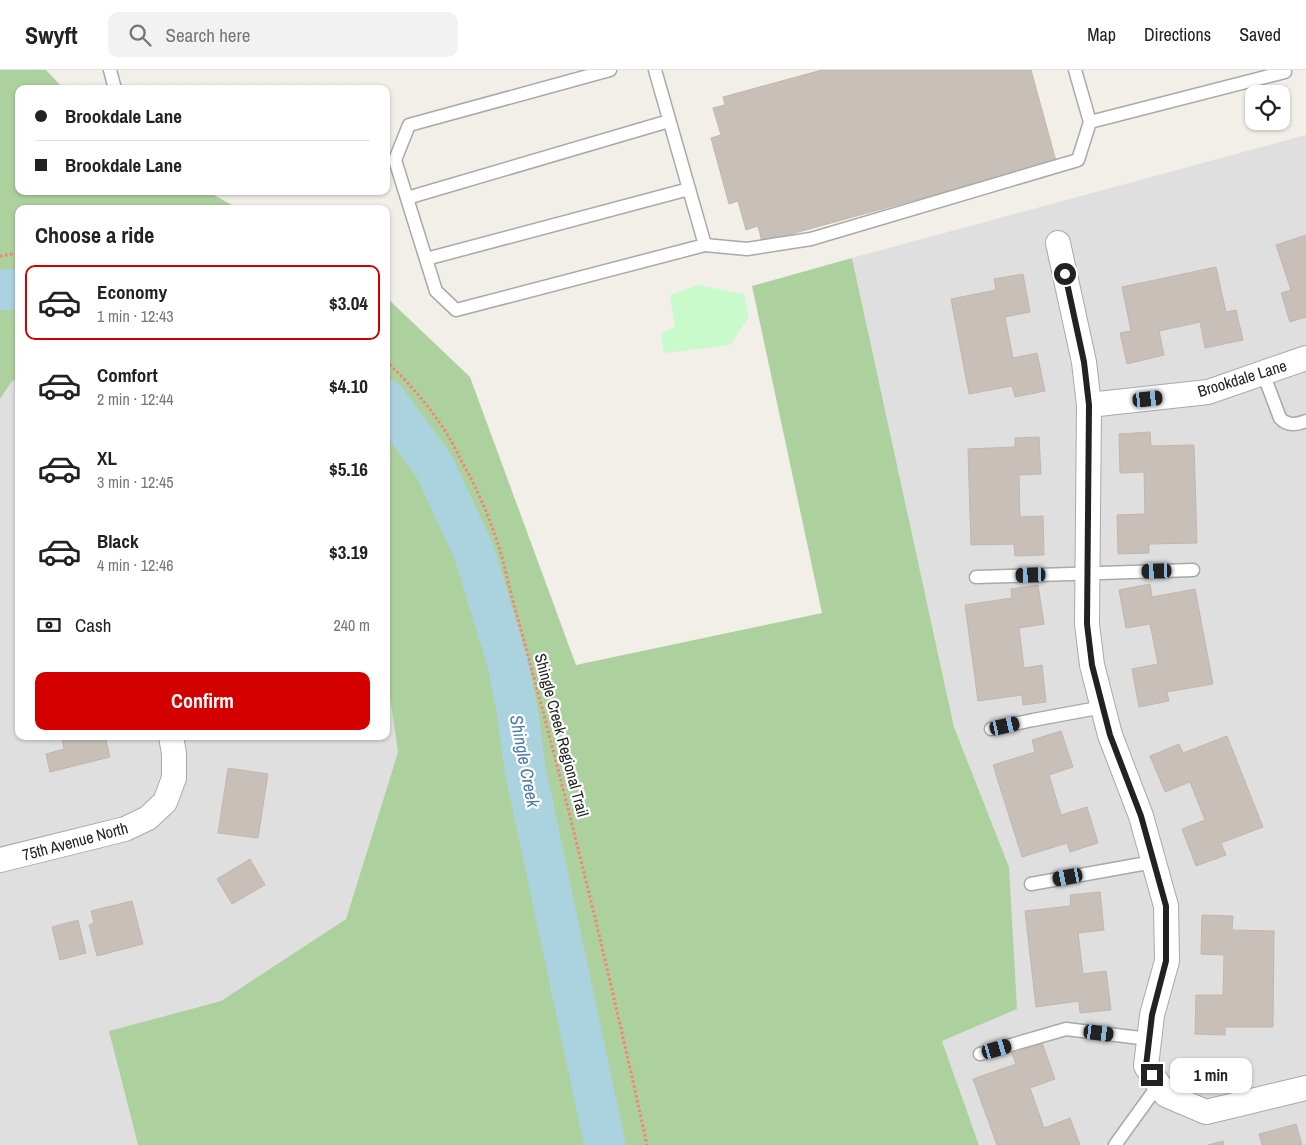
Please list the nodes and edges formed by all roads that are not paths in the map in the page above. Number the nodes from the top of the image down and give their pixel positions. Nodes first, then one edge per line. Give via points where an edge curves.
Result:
1 (110, 70) edge
2 (610, 70) edge
3 (655, 70) edge
4 (1284, 70) edge
5 (1078, 71) edge
6 (114, 85) edge
7 (669, 121) junction
8 (1090, 122) junction
9 (689, 188) junction
10 (407, 198) junction
11 (1058, 243) dead end
12 (705, 245) junction
13 (426, 259) junction
14 (1306, 358) edge
15 (1263, 373) junction
16 (1089, 405) junction
17 (1306, 421) edge
18 (1193, 570) dead end
19 (1087, 574) junction
20 (976, 577) dead end
21 (1103, 707) junction
22 (991, 730) dead end
23 (172, 740) edge
24 (0, 860) edge
25 (1153, 862) junction
26 (1031, 884) dead end
27 (1149, 1039) junction
28 (980, 1054) dead end
29 (1159, 1084) junction
30 (1306, 1088) edge
31 (1115, 1145) edge

1 - 6 lane
2 - 10 lane via 409,125 395,160
3 - 7 lane
4 - 8 lane
5 - 8 lane
7 - 9 lane
7 - 10 lane
8 - 12 lane via 1078,160 811,239 747,249
9 - 12 lane
9 - 13 lane
10 - 13 lane
11 - 16 street via 1084,362
12 - 13 lane via 456,310 436,291
14 - 15 street, Brookdale Lane
15 - 16 street, Brookdale Lane via 1208,392
15 - 17 lane via 1280,418 1292,424
16 - 19 street
18 - 19 lane
19 - 20 lane
19 - 21 street via 1088,633
21 - 22 lane
21 - 25 street via 1110,735 1141,816
23 - 24 street, 75th Avenue North via 174,778 165,802 148,818 125,829
25 - 26 lane
25 - 27 street via 1166,906 1166,961
27 - 28 lane via 1066,1029
27 - 29 street via 1146,1066
29 - 30 street via 1166,1095 1206,1112
29 - 31 lane

